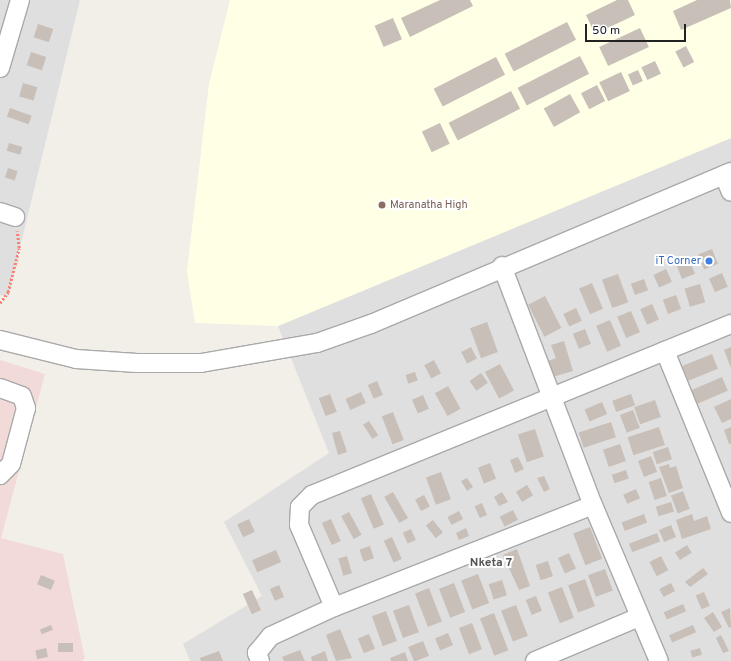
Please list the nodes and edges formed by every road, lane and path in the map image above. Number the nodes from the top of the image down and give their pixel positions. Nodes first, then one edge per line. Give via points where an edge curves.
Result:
1 (20, 0) edge
2 (7, 25) edge
3 (0, 68) edge
4 (728, 174) edge
5 (731, 192) edge
6 (8, 215) edge
7 (502, 266) junction
8 (0, 303) edge
9 (731, 324) edge
10 (0, 340) edge
11 (665, 352) junction
12 (0, 388) edge
13 (554, 399) junction
14 (0, 476) edge
15 (594, 505) junction
16 (731, 512) edge
17 (334, 607) junction
18 (639, 617) junction
19 (260, 661) edge
20 (535, 661) edge
21 (659, 661) edge

1 - 2 street
2 - 3 street
4 - 5 street
4 - 7 street
6 - 8 path via 18,248 8,292
7 - 10 street via 371,324 317,343 208,362 137,364 76,359
7 - 13 street
9 - 11 street
11 - 13 street
11 - 16 street
12 - 14 street via 22,396 26,408 11,464
13 - 15 street
13 - 17 street via 312,495 300,507 299,524
15 - 17 street
15 - 18 street
17 - 19 street via 271,636 257,652
18 - 20 street
18 - 21 street

